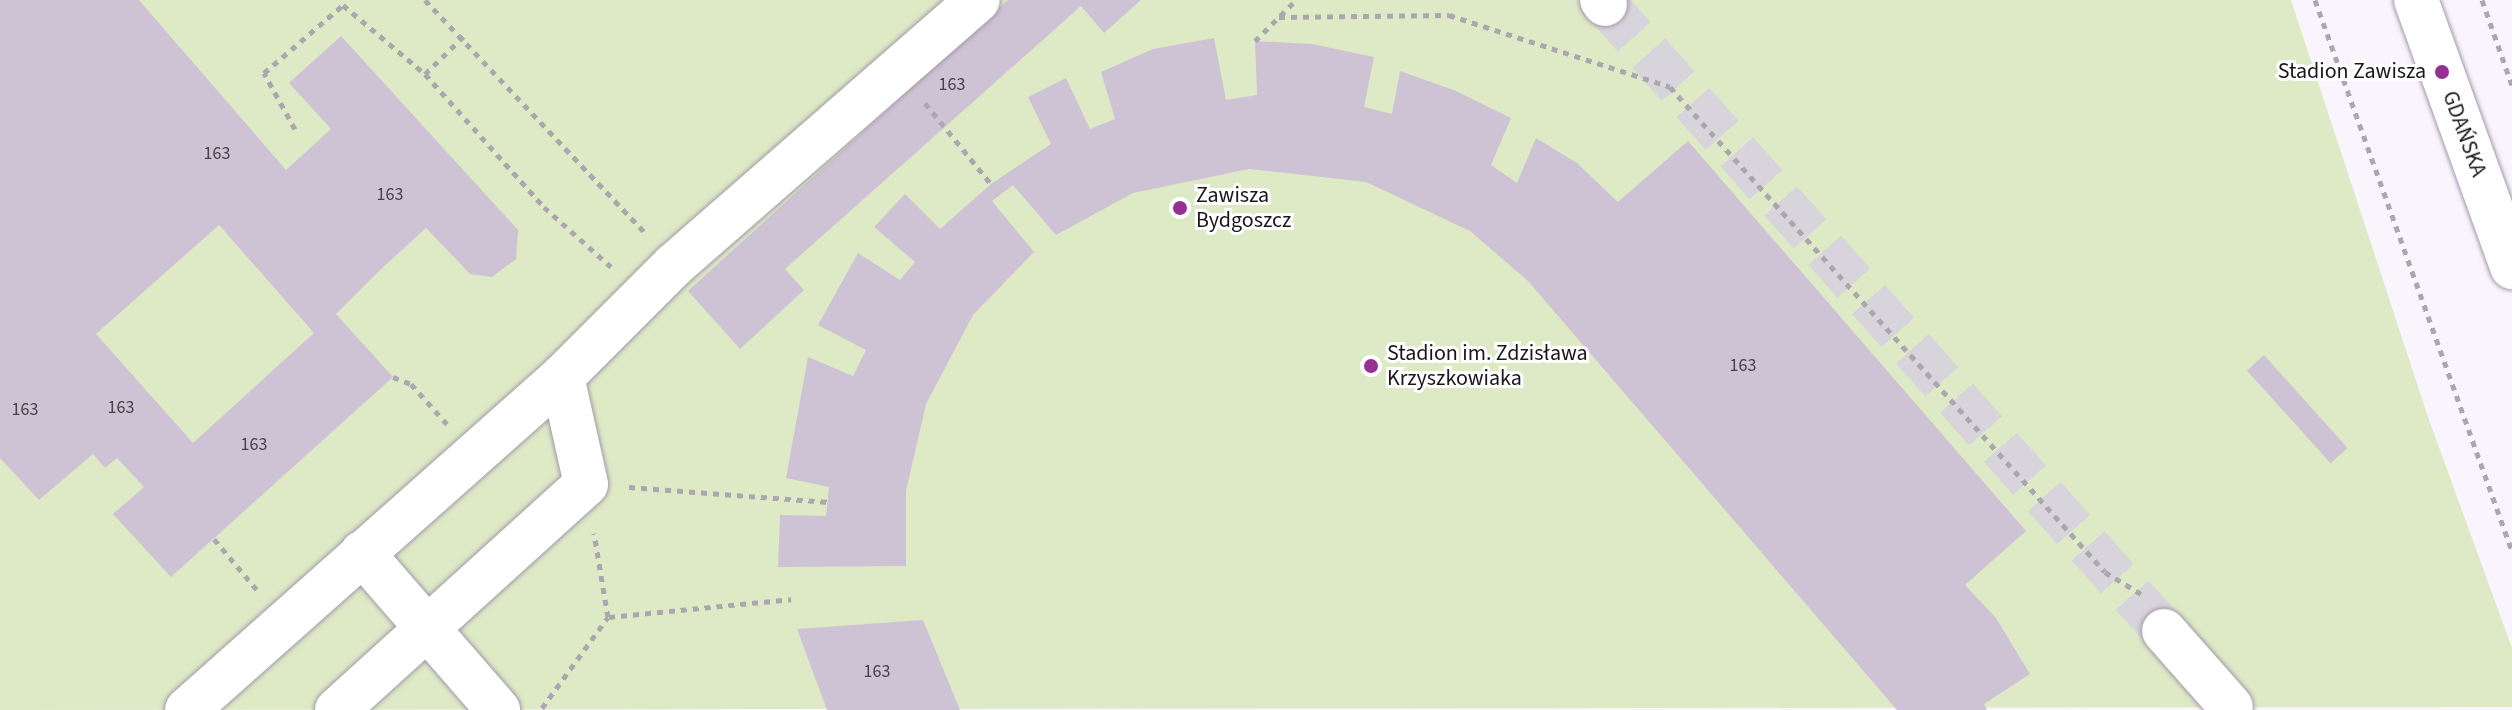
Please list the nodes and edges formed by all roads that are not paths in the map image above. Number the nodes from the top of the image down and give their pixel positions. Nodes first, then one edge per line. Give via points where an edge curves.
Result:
1 (978, 0) edge
2 (2416, 0) edge
3 (2512, 267) edge
4 (562, 377) junction
5 (362, 553) junction
6 (2155, 614) tunnel mouth
7 (428, 628) junction
8 (2231, 707) dead end
9 (187, 710) edge
10 (337, 710) edge
11 (498, 710) edge

1 - 4 main road via 674,265
2 - 3 main road, GDAŃSKA
4 - 5 main road
4 - 7 main road via 586,484
5 - 7 main road
5 - 9 main road
6 - 8 main road
7 - 10 main road
7 - 11 main road

